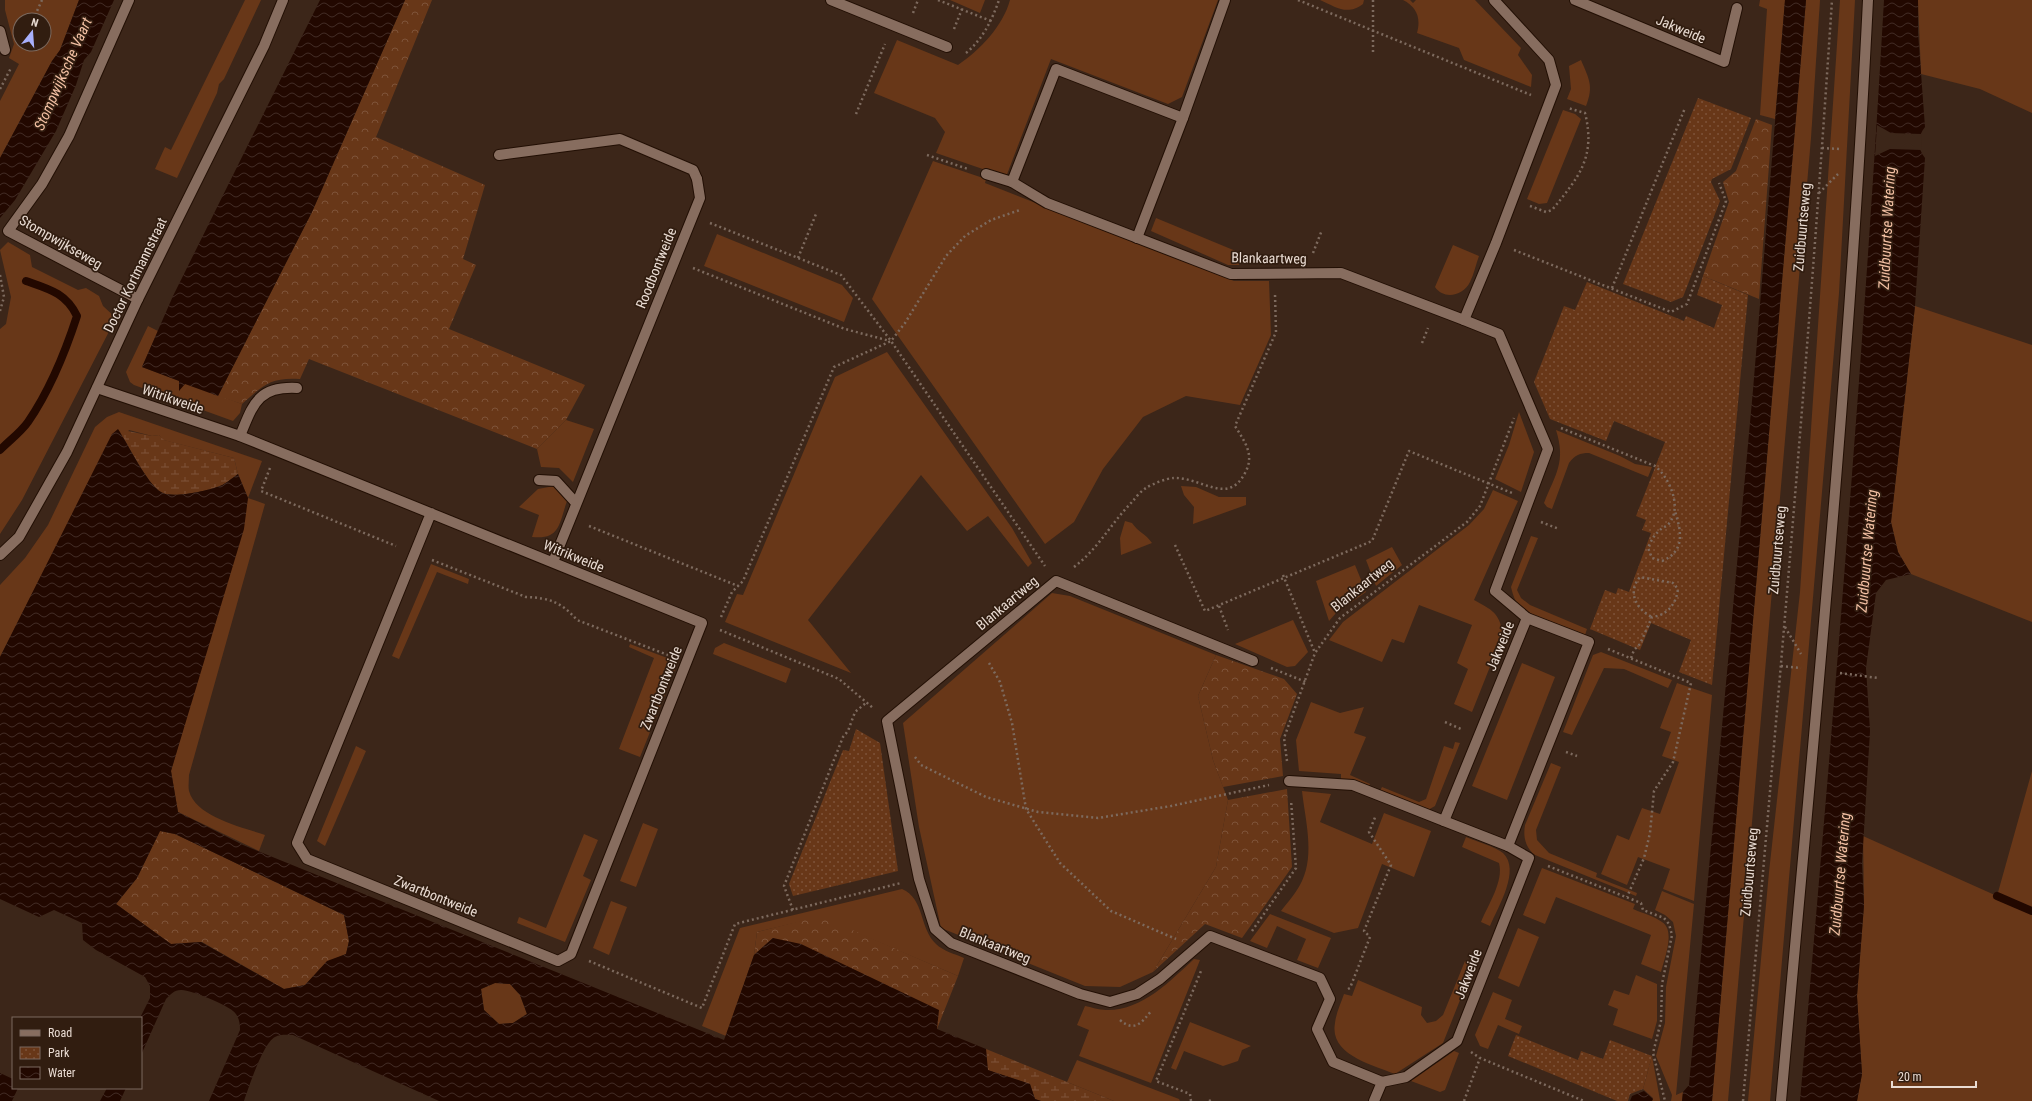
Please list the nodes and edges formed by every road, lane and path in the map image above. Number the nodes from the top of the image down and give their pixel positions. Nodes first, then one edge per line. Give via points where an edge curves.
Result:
1 (42, 0) edge
2 (129, 0) edge
3 (283, 0) edge
4 (831, 0) edge
5 (938, 0) edge
6 (999, 0) edge
7 (1225, 0) edge
8 (1298, 0) edge
9 (1373, 0) edge
10 (1494, 0) edge
11 (1575, 0) edge
12 (1832, 0) edge
13 (1868, 0) edge
14 (1737, 8) dead end
15 (36, 12) edge
16 (992, 21) junction
17 (893, 25) junction
18 (0, 30) edge
19 (1373, 30) junction
20 (947, 46) joint
21 (5, 50) dead end
22 (1373, 53) dead end
23 (10, 70) dead end
24 (0, 89) edge
25 (1550, 103) junction
26 (1685, 108) dead end
27 (856, 114) dead end
28 (1183, 118) junction
29 (1822, 148) junction
30 (1844, 150) dead end
31 (499, 155) dead end
32 (927, 155) dead end
33 (986, 174) joint
34 (1012, 182) junction
35 (1719, 183) dead end
36 (1513, 199) junction
37 (1046, 203) junction
38 (816, 214) dead end
39 (693, 216) junction
40 (1322, 230) dead end
41 (1137, 238) junction
42 (1496, 243) junction
43 (798, 258) junction
44 (674, 261) junction
45 (1272, 273) junction
46 (1305, 273) junction
47 (0, 276) edge
48 (1612, 288) junction
49 (138, 299) junction
50 (0, 310) edge
51 (1464, 320) junction
52 (891, 342) junction
53 (97, 388) junction
54 (297, 388) dead end
55 (1524, 389) junction
56 (1536, 418) junction
57 (240, 436) junction
58 (276, 451) junction
59 (539, 480) dead end
60 (1489, 484) junction
61 (1529, 500) junction
62 (576, 503) junction
63 (1675, 511) junction
64 (431, 513) junction
65 (570, 518) junction
66 (1174, 545) dead end
67 (415, 553) junction
68 (0, 555) edge
69 (553, 562) junction
70 (1284, 576) junction
71 (1056, 581) junction
72 (738, 586) junction
73 (1652, 617) junction
74 (1527, 618) junction
75 (702, 622) junction
76 (1785, 626) junction
77 (716, 629) junction
78 (1589, 642) junction
79 (978, 645) junction
80 (1315, 653) junction
81 (1803, 657) dead end
82 (1631, 658) junction
83 (1254, 661) joint
84 (687, 662) junction
85 (1782, 666) junction
86 (1802, 668) dead end
87 (1834, 672) dead end
88 (1878, 678) dead end
89 (1306, 682) junction
90 (867, 702) junction
91 (887, 720) junction
92 (913, 754) dead end
93 (1289, 781) junction
94 (1383, 798) junction
95 (1026, 809) junction
96 (1444, 821) junction
97 (1508, 846) junction
98 (1528, 858) junction
99 (919, 879) junction
100 (1627, 897) junction
101 (793, 910) junction
102 (1210, 936) junction
103 (1240, 947) junction
104 (1196, 948) junction
105 (571, 954) junction
106 (1327, 992) junction
107 (1457, 1041) junction
108 (1480, 1058) junction
109 (1382, 1082) junction
110 (1213, 1099) dead end
111 (1191, 1101) edge
112 (1209, 1101) edge
113 (1374, 1101) edge
114 (1464, 1101) edge
115 (1584, 1101) edge
116 (1665, 1101) edge
117 (1743, 1101) edge
118 (1781, 1101) edge

1 - 15 path
2 - 49 street, Stompwijkseweg via 69,136 42,184 8,230
3 - 49 street, Doctor Kortmannstraat via 264,46
4 - 17 street
5 - 16 path
6 - 16 path
7 - 28 street
8 - 19 path
9 - 19 path
10 - 25 street via 1549,60 1556,85
11 - 14 street, Jakweide via 1724,62
12 - 29 path, Zuidbuurtseweg
13 - 118 street via 1861,146 1830,544
16 - 20 path via 967,53 957,58 948,54
17 - 20 street
17 - 27 path
18 - 21 street
19 - 22 path
19 - 25 path
23 - 24 path
25 - 36 street
25 - 36 path via 1584,113 1589,140 1588,153 1580,172 1552,210 1546,212
26 - 48 path
28 - 34 street via 1056,68
28 - 41 street
29 - 30 path
29 - 76 path, Zuidbuurtseweg
31 - 39 street, Roodbontweide via 620,139 693,170 700,198
32 - 33 path
33 - 34 street, Blankaartweg
34 - 37 street, Blankaartweg
35 - 48 path via 1726,201 1687,304 1672,312
36 - 42 street
37 - 41 street, Blankaartweg
37 - 52 path via 991,220 965,236 946,256
38 - 43 path
39 - 43 path
39 - 44 street, Roodbontweide
40 - 46 path
41 - 45 street, Blankaartweg via 1231,274
42 - 48 path
42 - 51 street
43 - 52 path via 841,274
44 - 52 path via 844,329
44 - 62 street, Roodbontweide
45 - 46 street, Blankaartweg
45 - 71 path via 1276,332 1235,426 1249,449 1250,464 1242,479 1233,488 1218,489 1174,478 1145,488 1122,512 1090,555
46 - 51 street, Blankaartweg via 1341,272
47 - 50 path via 4,297
49 - 53 street, Doctor Kortmannstraat
51 - 55 street, Blankaartweg via 1499,334
52 - 71 path
52 - 72 path via 834,367 743,581
53 - 57 street, Witrikweide
53 - 68 street, Doctor Kortmannstraat via 67,452 19,537
54 - 57 street via 287,387 267,392 254,403
55 - 56 street, Jakweide
55 - 60 path, Blankaartweg
56 - 61 street, Jakweide via 1548,449
56 - 63 path via 1655,466 1668,481
57 - 58 street, Witrikweide
58 - 64 street, Witrikweide
58 - 67 path via 260,491
59 - 62 street via 556,481
60 - 61 path
60 - 70 path via 1410,451 1372,541
60 - 80 path, Blankaartweg via 1480,506 1467,522 1340,618
61 - 74 street, Jakweide via 1495,591
62 - 65 street, Roodbontweide
63 - 63 path via 1670,523 1652,538 1648,548 1652,558 1662,561 1675,552 1681,532
64 - 67 street, Zwartbontweide
64 - 69 street, Witrikweide
65 - 69 street, Roodbontweide
65 - 72 path
66 - 70 path via 1205,611
67 - 84 path via 526,598 541,598 555,602 568,610 577,620
67 - 105 street, Zwartbontweide via 297,843 307,859 558,961
69 - 75 street, Witrikweide
70 - 80 path
71 - 79 street, Blankaartweg
71 - 83 street, Blankaartweg
72 - 77 path via 732,592
73 - 73 path via 1667,612 1674,604 1678,590 1673,583 1640,577 1633,590 1641,612
73 - 82 path
74 - 78 street, Jakweide
74 - 96 street, Jakweide
75 - 77 path
75 - 84 street, Zwartbontweide
76 - 81 path
76 - 85 path, Zuidbuurtseweg
77 - 90 path via 839,679
78 - 82 path
78 - 97 street
79 - 91 street, Blankaartweg
79 - 95 path via 1000,682 1010,716
80 - 89 path, Blankaartweg
82 - 100 path via 1691,682 1673,762 1654,791 1650,833 1644,858
83 - 89 path
84 - 105 street, Zwartbontweide
85 - 86 path
85 - 117 path, Zuidbuurtseweg
87 - 88 path
89 - 93 path, Blankaartweg via 1284,738
90 - 91 path
90 - 101 path via 855,712 843,737 784,886
91 - 99 street, Blankaartweg
92 - 95 path via 921,765 986,797
93 - 94 street via 1353,785
93 - 95 path via 1171,806 1098,818
93 - 103 path, Blankaartweg via 1296,868
94 - 96 street
94 - 106 path via 1370,832 1391,865 1364,931 1370,937 1350,988
95 - 104 path via 1060,864 1111,911
96 - 97 street
97 - 98 street
98 - 100 path
98 - 107 street, Jakweide
99 - 101 path
99 - 104 street, Blankaartweg via 935,929 951,943 1080,994 1110,1002 1137,994 1160,979
100 - 116 path via 1641,903 1643,910 1664,918 1672,935 1662,984 1661,1021 1653,1053
101 - 105 path via 735,924 702,1008
102 - 103 street
102 - 104 street, Blankaartweg
102 - 111 path via 1209,951 1156,1081 1190,1094
103 - 106 street via 1320,978
106 - 109 street via 1330,999 1317,1029 1333,1062
107 - 108 path
107 - 109 street via 1406,1077
108 - 114 path
108 - 115 path
109 - 113 street
110 - 112 path

